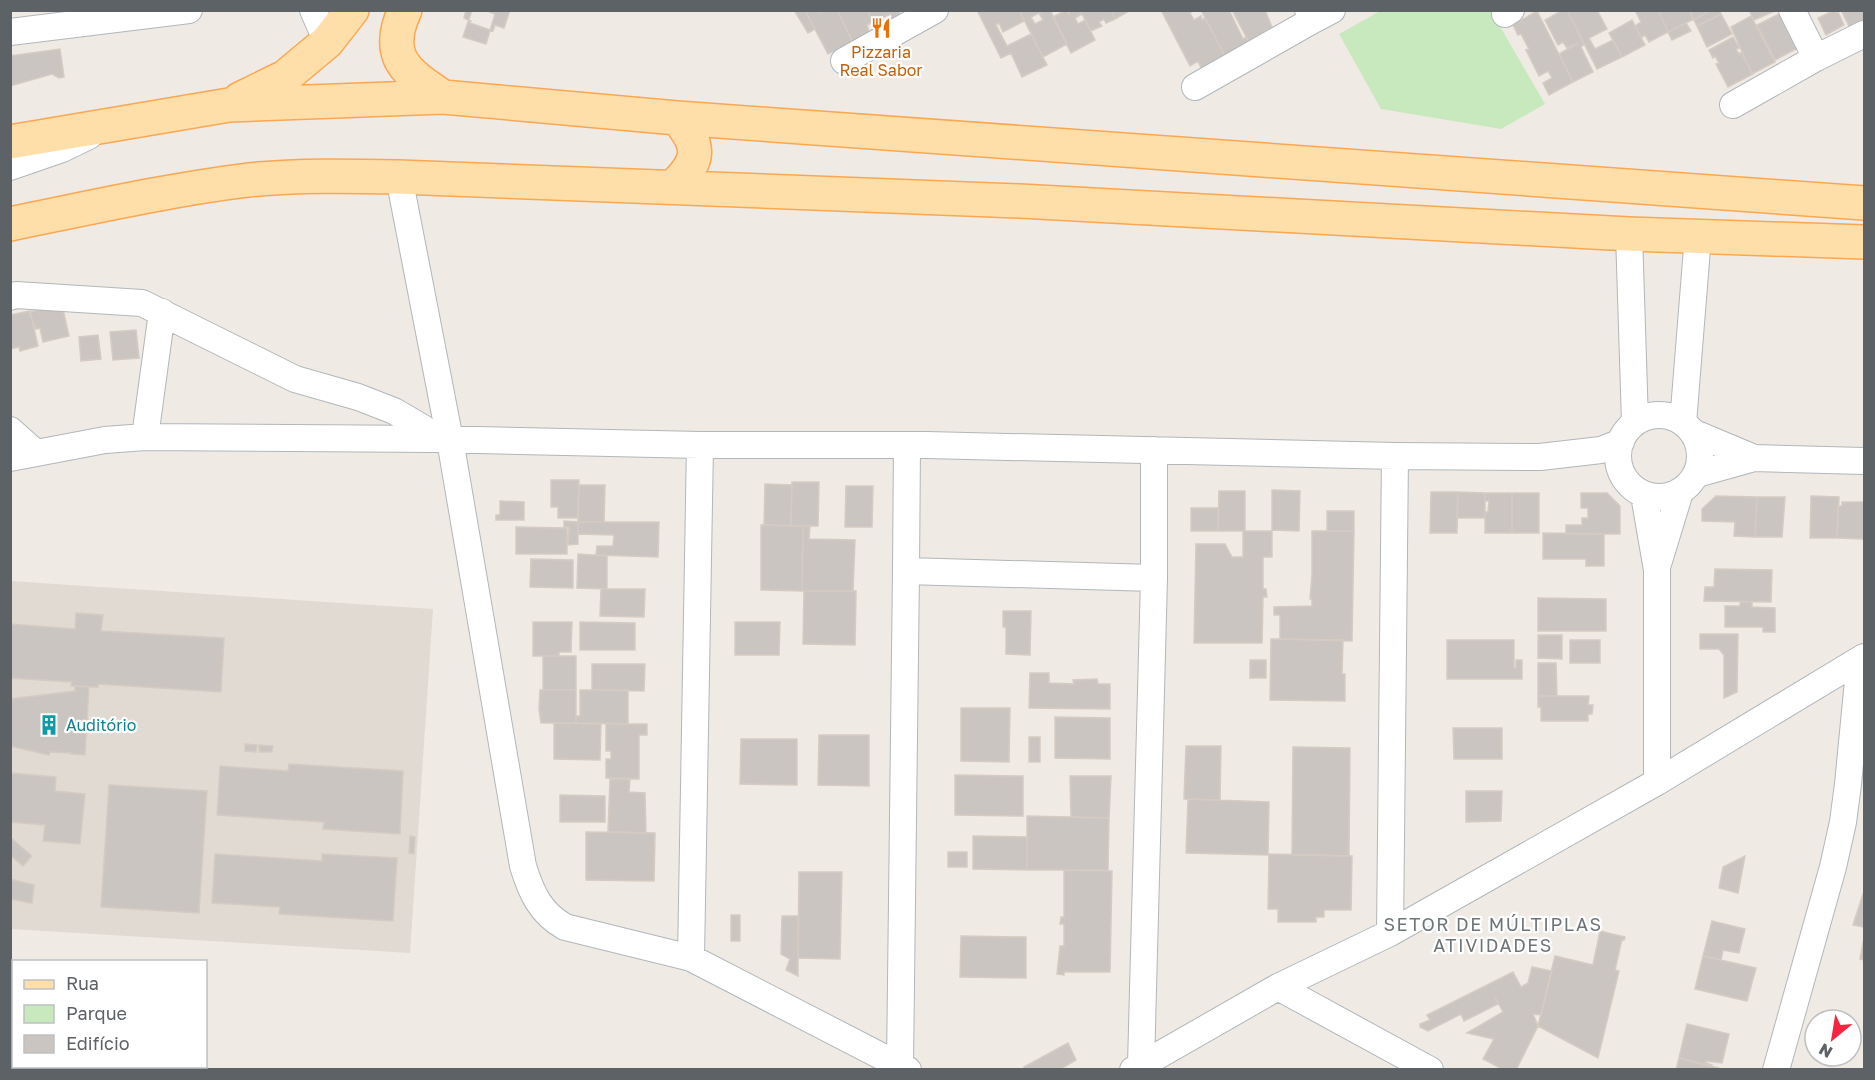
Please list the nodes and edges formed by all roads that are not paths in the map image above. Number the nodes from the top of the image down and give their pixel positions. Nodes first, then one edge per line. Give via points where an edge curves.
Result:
1 (189, 10) edge
2 (313, 10) edge
3 (352, 10) edge
4 (405, 10) edge
5 (1792, 10) edge
6 (921, 14) edge
7 (1318, 14) edge
8 (10, 32) edge
9 (1864, 33) edge
10 (327, 42) junction
11 (1816, 58) junction
12 (844, 61) dead end
13 (1194, 87) dead end
14 (443, 97) junction
15 (229, 105) junction
16 (1733, 105) dead end
17 (677, 118) junction
18 (105, 126) junction
19 (10, 142) edge
20 (10, 167) edge
21 (1446, 174) junction
22 (399, 177) junction
23 (673, 187) junction
24 (1864, 203) edge
25 (10, 224) edge
26 (1441, 224) junction
27 (1629, 234) junction
28 (1698, 236) junction
29 (1864, 242) edge
30 (10, 297) edge
31 (162, 312) junction
32 (1688, 427) junction
33 (10, 430) edge
34 (1628, 432) junction
35 (145, 437) junction
36 (442, 439) junction
37 (907, 445) junction
38 (700, 446) junction
39 (1154, 450) junction
40 (36, 453) junction
41 (1395, 456) junction
42 (1540, 457) junction
43 (10, 458) edge
44 (1754, 458) junction
45 (1864, 461) edge
46 (1624, 477) junction
47 (1689, 483) junction
48 (1644, 495) junction
49 (1656, 570) junction
50 (906, 572) junction
51 (1154, 578) junction
52 (1862, 659) edge
53 (1658, 782) junction
54 (1390, 933) junction
55 (691, 958) junction
56 (1278, 987) junction
57 (904, 1067) edge
58 (1136, 1067) edge
59 (1430, 1070) edge
60 (1776, 1070) edge

1 - 8 street
2 - 10 street
3 - 10 main road
4 - 14 main road via 397,51 404,66 419,81
5 - 11 street
6 - 12 street
7 - 13 street
9 - 11 street
10 - 15 main road via 285,77
11 - 16 street
14 - 15 main road
14 - 17 main road
15 - 18 main road
17 - 21 main road
17 - 23 main road via 689,131 695,150 694,162
18 - 19 main road
18 - 20 street via 62,149
21 - 24 main road
21 - 26 main road via 1428,192 1426,201 1426,210
22 - 23 main road
22 - 25 main road via 249,180 138,197
22 - 36 street
23 - 26 main road
26 - 27 main road
27 - 28 main road
27 - 34 street
28 - 29 main road
28 - 32 street
30 - 31 street via 142,303
31 - 35 street
31 - 36 street via 295,379 394,411
32 - 34 street via 1668,416 1651,416
32 - 44 street
32 - 47 street via 1700,452
33 - 40 street
34 - 42 street via 1601,450
34 - 46 street via 1618,449
35 - 36 street
35 - 40 street
36 - 38 street
36 - 55 street via 530,889 540,907 565,927
37 - 38 street
37 - 39 street
37 - 50 street
38 - 55 street
39 - 41 street
39 - 51 street
40 - 43 street
41 - 42 street
41 - 54 street
42 - 46 street via 1592,466
44 - 45 street
44 - 47 street
46 - 48 street
47 - 48 street via 1669,496
47 - 49 street
48 - 49 street
49 - 53 street
50 - 51 street
50 - 57 street
51 - 58 street
52 - 53 street
52 - 60 street via 1843,822
53 - 54 street
54 - 56 street
55 - 57 street
56 - 58 street
56 - 59 street

